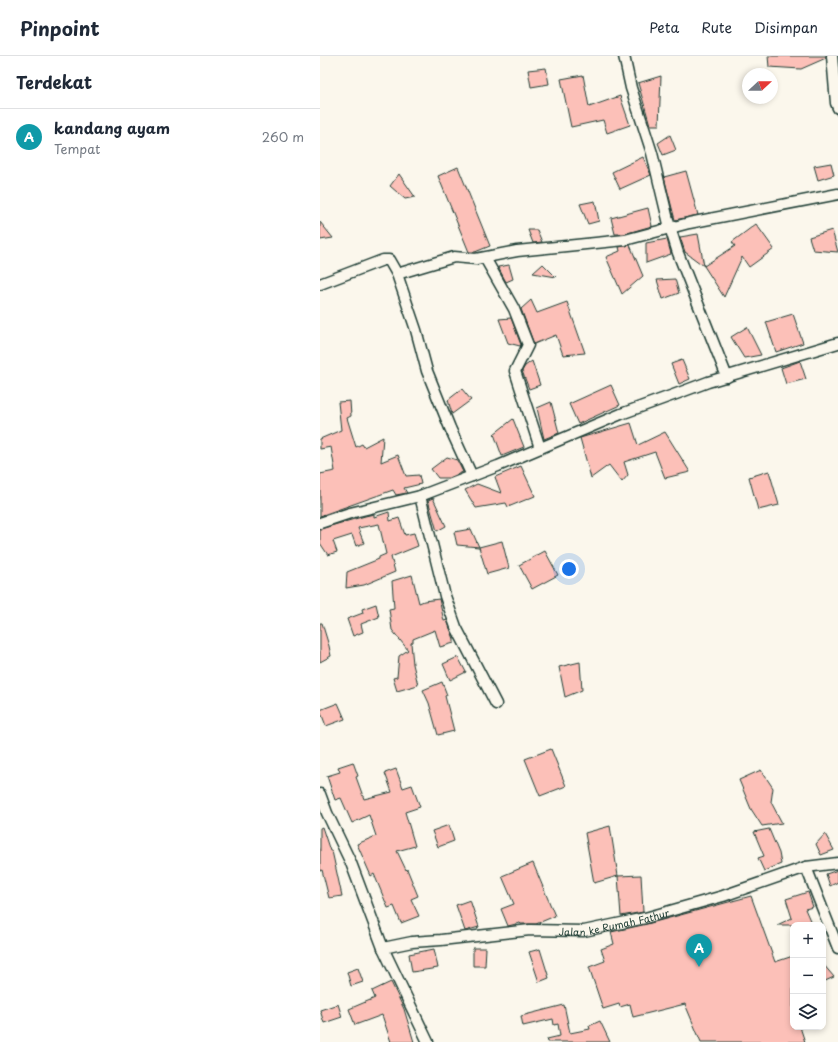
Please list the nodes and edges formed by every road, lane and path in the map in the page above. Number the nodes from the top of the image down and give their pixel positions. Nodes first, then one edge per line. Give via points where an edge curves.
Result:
1 (624, 56) edge
2 (832, 56) edge
3 (838, 108) edge
4 (838, 194) edge
5 (670, 228) junction
6 (484, 258) junction
7 (398, 274) junction
8 (320, 284) edge
9 (838, 343) edge
10 (727, 377) junction
11 (540, 448) junction
12 (472, 476) junction
13 (420, 496) junction
14 (320, 523) edge
15 (496, 704) dead end
16 (320, 794) edge
17 (324, 815) edge
18 (838, 863) edge
19 (806, 867) junction
20 (383, 948) junction
21 (838, 948) edge
22 (428, 1042) edge

1 - 5 street
2 - 3 street
4 - 5 street
5 - 6 street via 625,240 517,250
5 - 10 street
6 - 7 street via 454,257
6 - 11 street via 514,309 528,346 515,370
7 - 8 street via 389,260 383,260
7 - 12 street via 427,371
9 - 10 street
10 - 11 street via 621,414
11 - 12 street
12 - 13 street
13 - 14 street
13 - 15 street via 445,596 456,627
16 - 17 street
17 - 20 street via 351,863
18 - 19 street, Jalan ke Rumah Fathur
19 - 20 street, Jalan ke Rumah Fathur via 723,896 645,918 584,931 530,930 412,942
19 - 21 street
20 - 22 street

